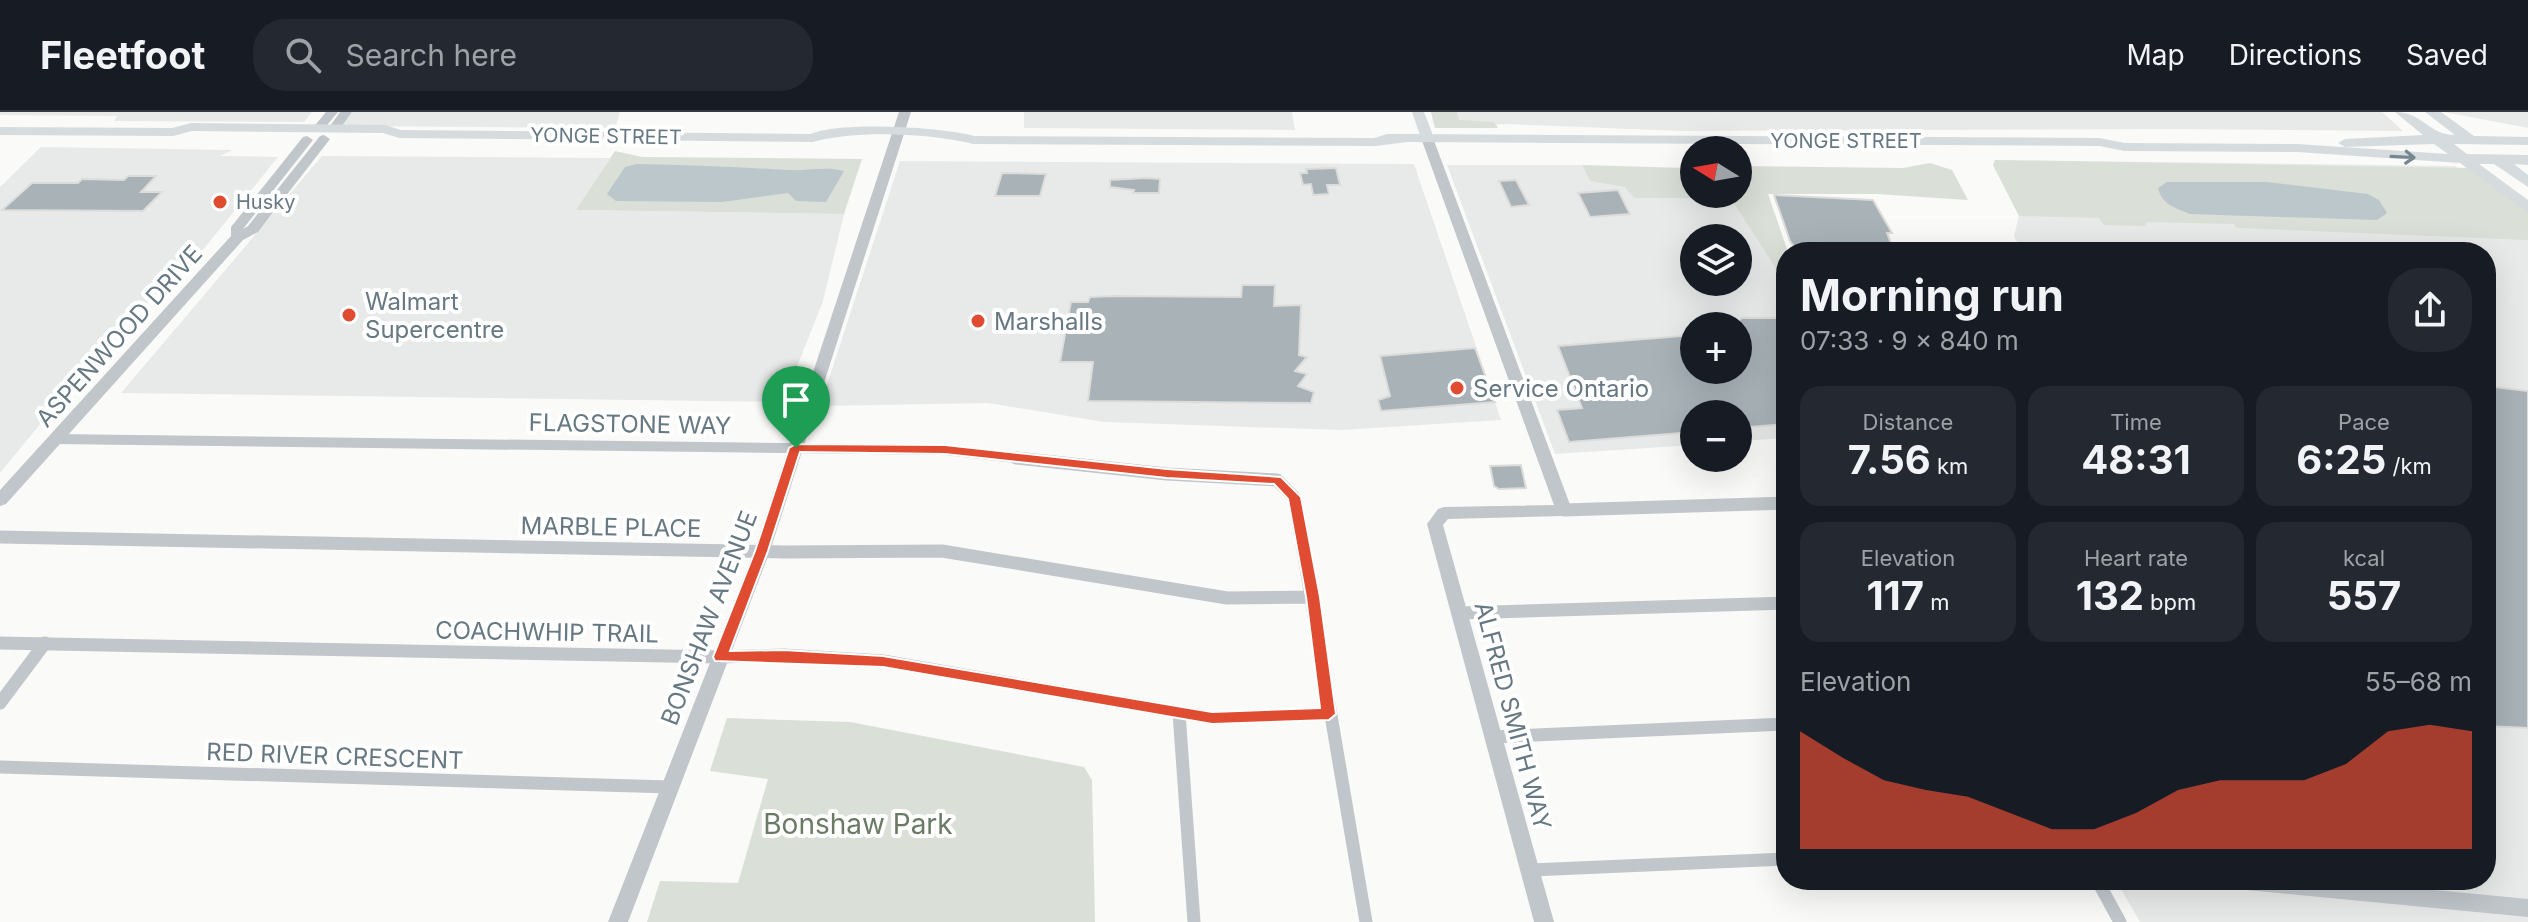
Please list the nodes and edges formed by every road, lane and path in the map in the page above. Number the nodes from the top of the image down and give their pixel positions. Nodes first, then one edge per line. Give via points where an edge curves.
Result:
1 (332, 112) edge
2 (346, 112) edge
3 (905, 112) edge
4 (1418, 112) edge
5 (2402, 112) edge
6 (2432, 112) edge
7 (0, 131) edge
8 (321, 134) junction
9 (896, 139) junction
10 (2456, 140) junction
11 (2528, 141) edge
12 (1428, 143) junction
13 (2125, 147) junction
14 (2297, 148) junction
15 (1680, 150) edge
16 (1752, 151) edge
17 (2481, 159) junction
18 (2528, 160) edge
19 (2528, 182) edge
20 (2528, 194) edge
21 (2528, 208) edge
22 (54, 439) junction
23 (796, 448) junction
24 (0, 500) edge
25 (1776, 503) edge
26 (1564, 510) junction
27 (0, 537) edge
28 (762, 551) junction
29 (1313, 597) junction
30 (1776, 603) edge
31 (1460, 613) junction
32 (0, 643) edge
33 (45, 643) junction
34 (720, 657) junction
35 (0, 703) edge
36 (1179, 713) junction
37 (1329, 714) junction
38 (1776, 724) edge
39 (1492, 737) junction
40 (0, 767) edge
41 (670, 787) junction
42 (1776, 859) edge
43 (1531, 870) junction
44 (2102, 890) edge
45 (2341, 890) edge
46 (2528, 908) edge
47 (618, 922) edge
48 (1194, 922) edge
49 (1366, 922) edge
50 (1544, 922) edge
51 (2120, 922) edge

1 - 8 street
2 - 8 street
3 - 9 street, BONSHAW AVENUE
4 - 12 main road
5 - 10 main road
6 - 10 main road
7 - 8 main road, YONGE STREET via 173,132 179,138
8 - 9 main road, YONGE STREET via 379,140 399,134 813,138 820,144
8 - 22 street, ASPENWOOD DRIVE via 236,230 238,237
9 - 12 main road, YONGE STREET via 961,145 973,140 1376,142 1391,147
9 - 23 street, BONSHAW AVENUE
10 - 11 main road, YONGE STREET
10 - 14 main road, YONGE STREET
10 - 17 main road
10 - 17 main road
12 - 13 main road, YONGE STREET via 2099,142
12 - 15 main road, YONGE STREET
12 - 26 street
13 - 14 main road, YONGE STREET
13 - 16 main road, YONGE STREET via 2109,153
14 -> 17 main road, YONGE STREET
17 - 18 main road, YONGE STREET
17 - 19 main road
17 - 20 main road
17 - 21 main road
22 - 23 street, FLAGSTONE WAY
22 - 24 street, ASPENWOOD DRIVE
23 - 28 street, BONSHAW AVENUE
23 - 29 street, FLAGSTONE WAY via 945,450 1277,480 1294,497
25 - 26 street
26 - 31 street, ALFRED SMITH WAY via 1444,513 1435,524
27 - 28 street, MARBLE PLACE
28 - 29 street, MARBLE PLACE via 942,551 1227,598
28 - 34 street, BONSHAW AVENUE
29 - 37 street, FLAGSTONE WAY
30 - 31 street
31 - 39 street, ALFRED SMITH WAY
32 - 33 street, COACHWHIP TRAIL
33 - 34 street, COACHWHIP TRAIL
33 - 35 street
34 - 36 street, COACHWHIP TRAIL via 883,661
34 - 41 street, BONSHAW AVENUE
36 - 37 street, COACHWHIP TRAIL via 1212,718
36 - 48 street
37 - 49 street, FLAGSTONE WAY
38 - 39 street
39 - 43 street, ALFRED SMITH WAY
40 - 41 street, RED RIVER CRESCENT
41 - 47 street, BONSHAW AVENUE
42 - 43 street
43 - 50 street, ALFRED SMITH WAY
44 - 51 street
45 - 46 street

